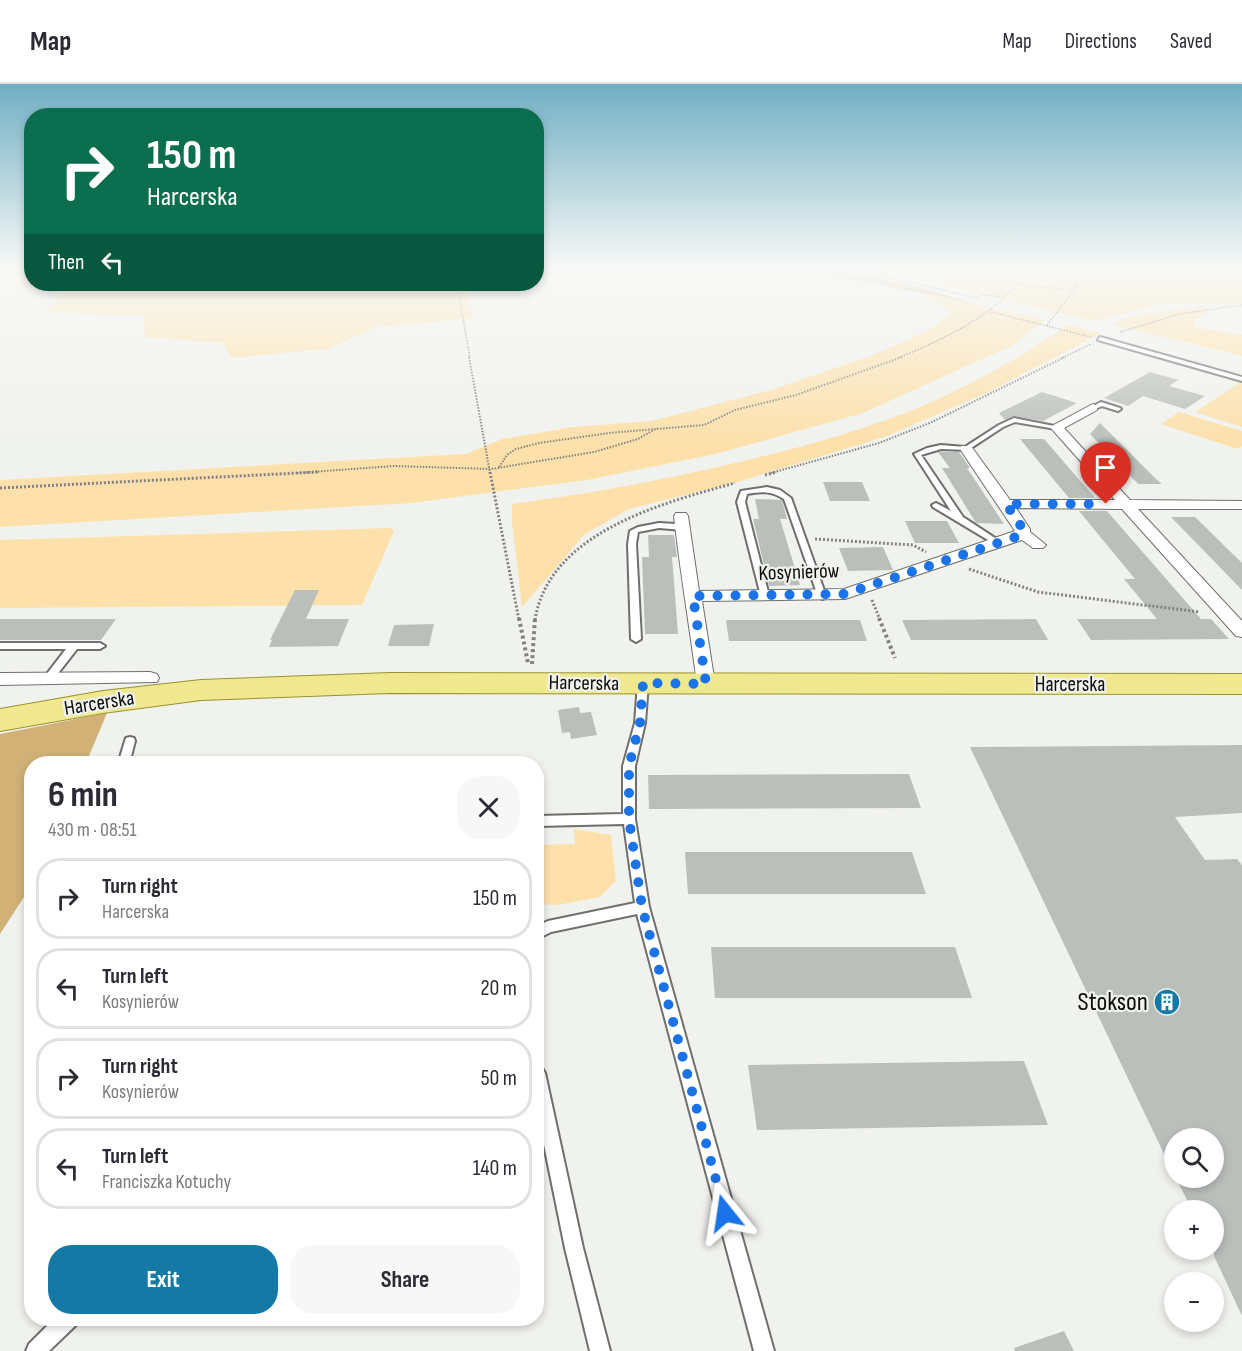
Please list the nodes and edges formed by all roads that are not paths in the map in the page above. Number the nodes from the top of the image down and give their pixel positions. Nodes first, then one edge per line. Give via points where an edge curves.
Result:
1 (1100, 339) road end
2 (1242, 379) edge
3 (1093, 408) joint
4 (1118, 409) dead end
5 (1056, 427) junction
6 (966, 449) junction
7 (1006, 504) junction
8 (1127, 504) junction
9 (936, 505) dead end
10 (1242, 505) edge
11 (960, 519) junction
12 (682, 522) joint
13 (1022, 533) junction
14 (998, 544) junction
15 (1038, 545) dead end
16 (693, 596) junction
17 (765, 596) junction
18 (822, 596) junction
19 (1242, 632) edge
20 (636, 639) dead end
21 (0, 646) edge
22 (74, 646) junction
23 (99, 646) dead end
24 (704, 671) junction
25 (150, 678) dead end
26 (0, 679) edge
27 (48, 679) junction
28 (643, 683) junction
29 (1242, 684) edge
30 (0, 720) edge
31 (130, 741) dead end
32 (125, 756) edge
33 (629, 819) junction
34 (544, 821) edge
35 (642, 907) junction
36 (544, 929) edge
37 (544, 1105) edge
38 (61, 1326) edge
39 (36, 1351) edge
40 (600, 1351) edge
41 (764, 1351) edge

1 - 2 lane
3 - 4 lane via 1101,404
3 - 5 street
5 - 6 lane via 1014,420
5 - 8 street
6 - 7 street
6 - 11 lane via 937,445 917,454
7 - 8 street
7 - 13 street
8 - 10 street
8 - 19 street
9 - 11 lane
11 - 14 lane
12 - 16 street
12 - 20 lane via 634,531
13 - 14 street, Kosynierów
13 - 15 street
14 - 18 street, Kosynierów via 845,594
16 - 17 street, Kosynierów
16 - 24 street
17 - 18 street, Kosynierów
17 - 18 lane via 741,497 753,490 780,492 787,498
21 - 22 lane
22 - 23 lane
22 - 27 lane
24 - 28 main road, Harcerska
24 - 29 main road, Harcerska
25 - 27 street, Harcerska
26 - 27 street, Harcerska
28 - 30 main road, Harcerska via 390,683 201,690
28 - 33 lane via 640,723 629,766
31 - 32 lane
33 - 34 lane
33 - 35 lane
35 - 36 lane
35 - 41 lane
37 - 40 lane
38 - 39 lane

